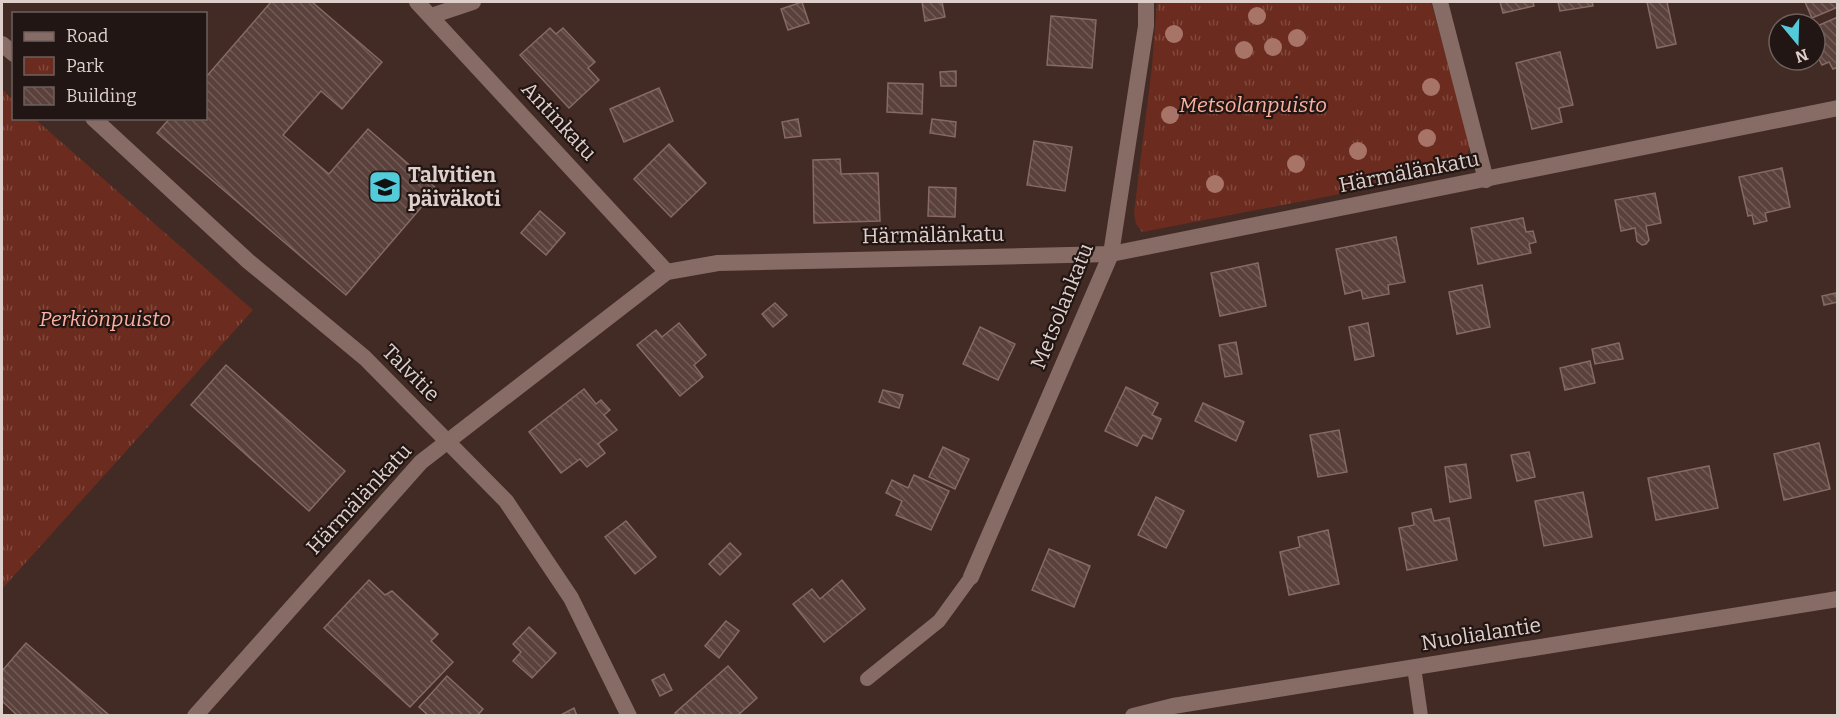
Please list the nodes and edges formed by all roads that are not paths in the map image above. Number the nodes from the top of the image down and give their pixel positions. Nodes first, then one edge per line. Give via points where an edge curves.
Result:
1 (417, 2) edge
2 (473, 2) edge
3 (1146, 2) edge
4 (1440, 2) edge
5 (430, 16) junction
6 (1838, 108) edge
7 (95, 120) edge
8 (1485, 180) junction
9 (1111, 254) junction
10 (668, 272) junction
11 (449, 441) junction
12 (971, 577) joint
13 (1838, 599) edge
14 (1414, 667) junction
15 (867, 679) dead end
16 (195, 716) edge
17 (629, 716) edge
18 (1133, 716) edge
19 (1421, 716) edge

1 - 5 street, Antinkatu
2 - 5 street
3 - 9 street, Metsolankatu via 1146,26
4 - 8 street
5 - 10 street, Antinkatu
6 - 8 street, Härmälänkatu
7 - 11 street, Talvitie via 248,261 365,358
8 - 9 street, Härmälänkatu
9 - 10 street, Härmälänkatu via 718,263
9 - 12 street, Metsolankatu
10 - 11 street, Härmälänkatu
11 - 16 street, Härmälänkatu via 414,469
11 - 17 street, Talvitie via 506,501 571,598
12 - 15 lane via 939,621
13 - 14 street, Nuolialantie
14 - 18 street, Nuolialantie
14 - 19 lane

